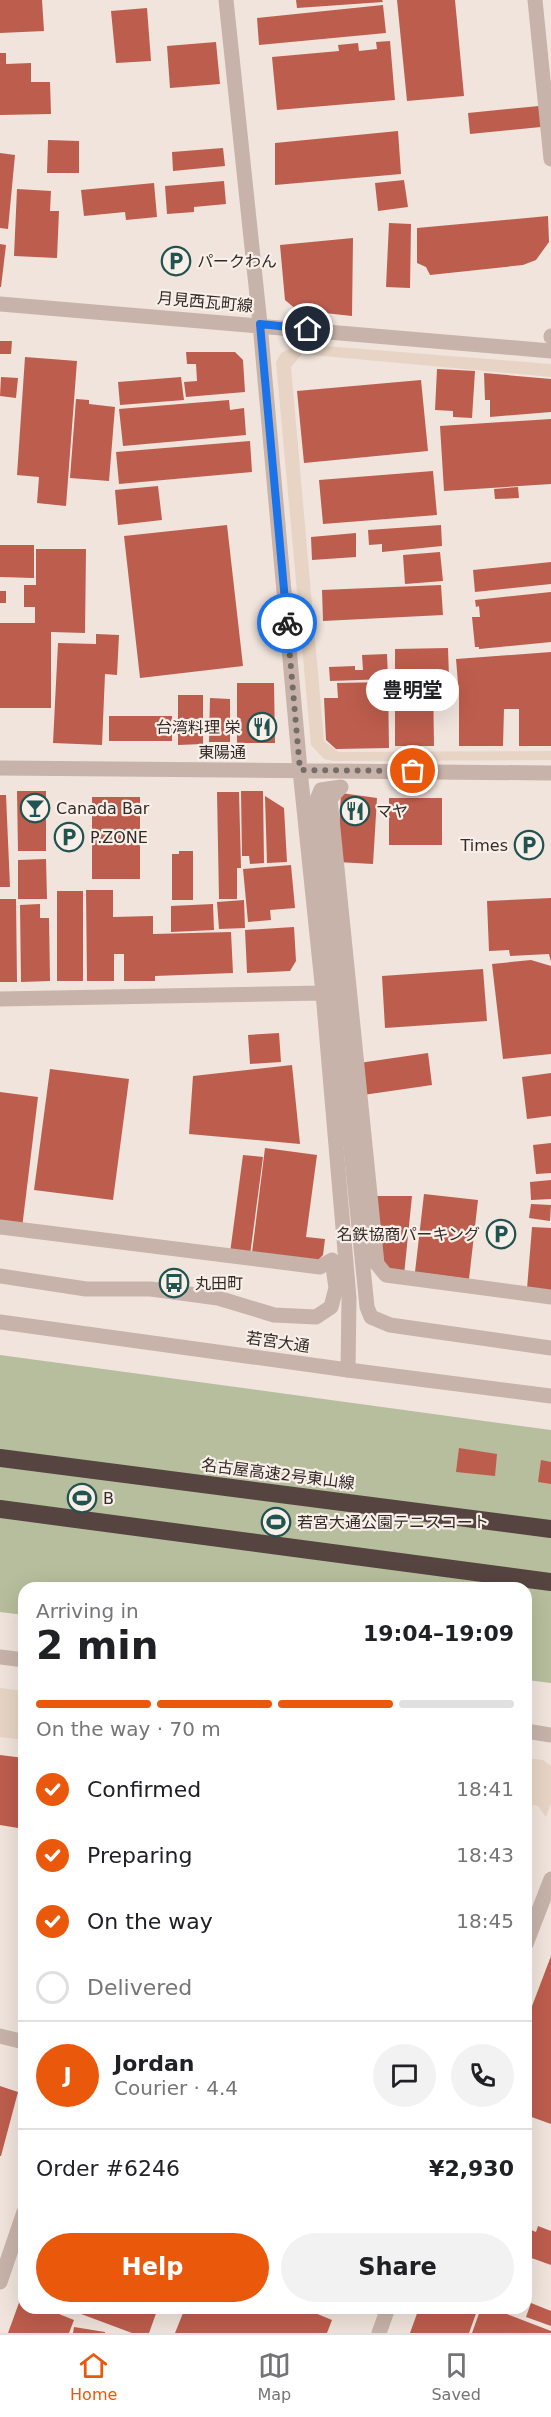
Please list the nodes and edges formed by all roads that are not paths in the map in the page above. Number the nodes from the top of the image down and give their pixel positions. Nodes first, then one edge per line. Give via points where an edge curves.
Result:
1 (226, 0) edge
2 (535, 0) edge
3 (551, 159) edge
4 (0, 304) edge
5 (260, 324) junction
6 (551, 351) edge
7 (0, 768) edge
8 (300, 770) junction
9 (551, 773) edge
10 (324, 993) junction
11 (0, 999) edge
12 (0, 1227) edge
13 (0, 1276) edge
14 (551, 1297) edge
15 (0, 1322) edge
16 (551, 1348) edge
17 (348, 1370) junction
18 (551, 1396) edge
19 (0, 1458) edge
20 (0, 1509) edge
21 (551, 1529) edge
22 (551, 1582) edge
23 (0, 1657) edge
24 (18, 1659) edge
25 (532, 1732) edge
26 (551, 1735) edge
27 (551, 1879) edge
28 (532, 1928) edge
29 (0, 2036) edge
30 (18, 2040) edge
31 (18, 2230) edge
32 (0, 2282) edge
33 (386, 2314) edge
34 (379, 2333) edge

1 - 5 street
2 - 3 street
4 - 5 street, 月見西瓦町線
5 - 6 street, 月見西瓦町線
5 - 8 street
7 - 8 street, 東陽通
8 - 9 street, 東陽通
8 - 10 street
10 - 11 street
10 - 17 street via 349,1298
12 - 13 street via 320,1267 332,1260 336,1288 331,1307 307,1318 274,1315 218,1298 162,1290 86,1289
14 - 16 street via 386,1275 377,1264 330,799 341,787 321,790 316,802 371,1317 384,1324
15 - 17 street, 若宮大通
17 - 18 street, 若宮大通
19 - 21 highway, 名古屋高速2号東山線
20 - 22 highway
23 - 24 street
25 - 26 street
27 - 28 street
29 - 30 street
31 - 32 street
33 - 34 street

